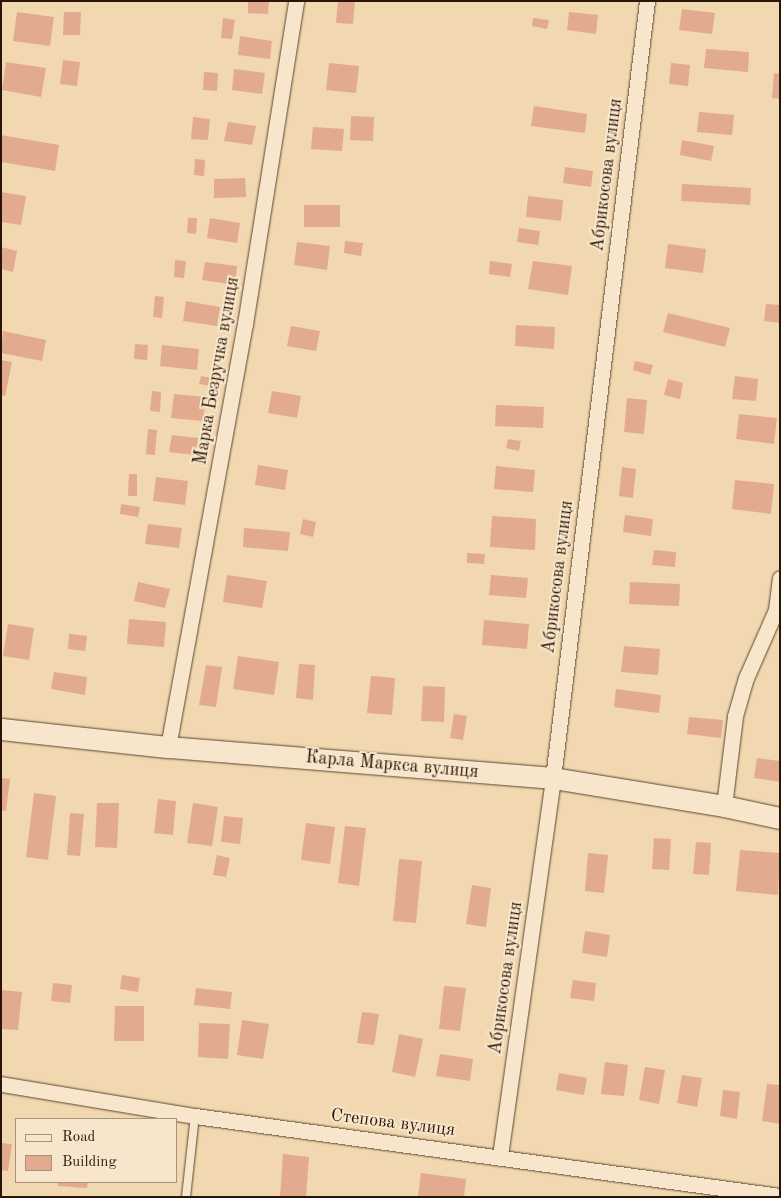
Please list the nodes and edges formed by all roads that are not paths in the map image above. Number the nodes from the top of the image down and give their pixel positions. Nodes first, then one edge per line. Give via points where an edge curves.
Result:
1 (296, 1) edge
2 (647, 1) edge
3 (780, 578) edge
4 (1, 729) edge
5 (168, 747) junction
6 (553, 778) junction
7 (724, 806) junction
8 (780, 818) edge
9 (1, 1084) edge
10 (195, 1116) junction
11 (500, 1156) junction
12 (780, 1196) edge
13 (186, 1197) edge

1 - 5 street, Марка Безручка вулиця via 246,324
2 - 6 street, Абрикосова вулиця
3 - 7 street via 776,610 746,678 736,716
4 - 5 street, Карла Маркса вулиця
5 - 6 street, Карла Маркса вулиця
6 - 7 street, Карла Маркса вулиця
6 - 11 street, Абрикосова вулиця
7 - 8 street, Карла Маркса вулиця
9 - 10 street, Степова вулиця
10 - 11 street, Степова вулиця
10 - 13 lane
11 - 12 street, Степова вулиця

